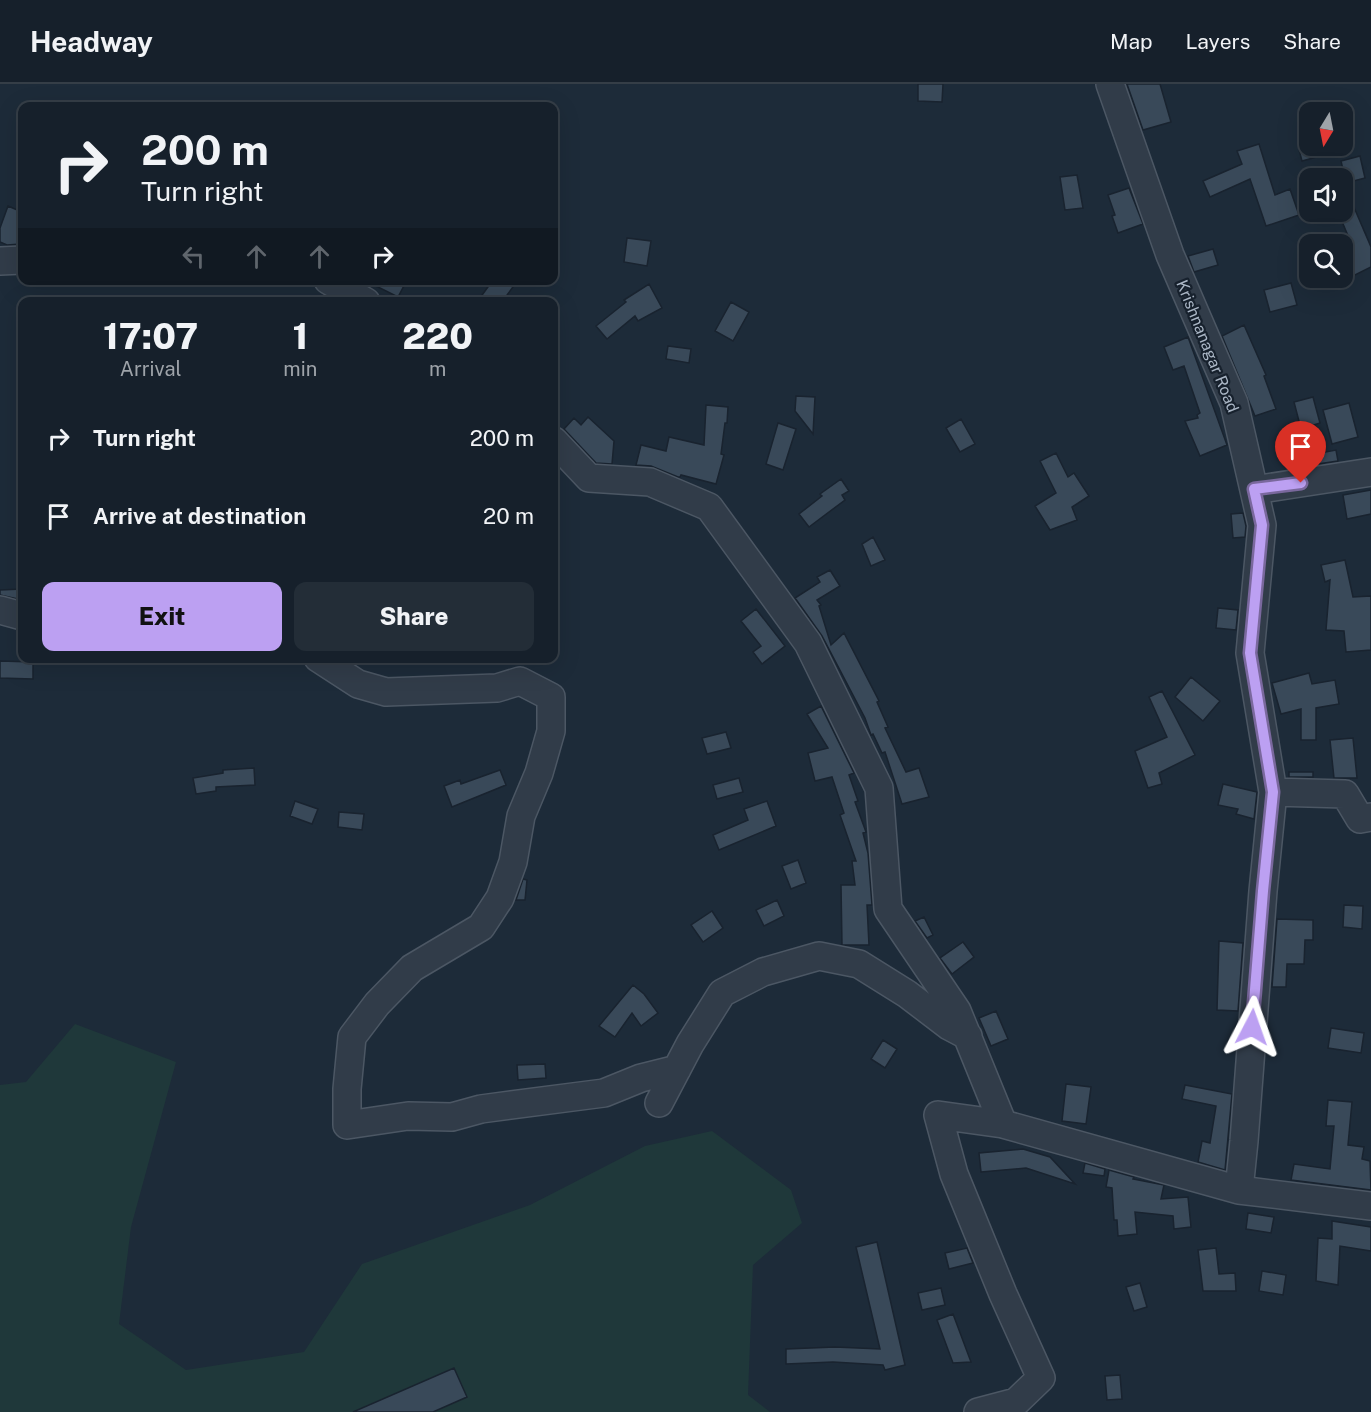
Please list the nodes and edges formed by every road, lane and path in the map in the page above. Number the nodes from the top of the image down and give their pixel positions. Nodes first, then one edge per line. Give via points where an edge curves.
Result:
1 (1110, 84) edge
2 (18, 260) edge
3 (0, 261) edge
4 (337, 285) edge
5 (357, 297) edge
6 (558, 445) edge
7 (1371, 472) edge
8 (1254, 489) junction
9 (0, 610) edge
10 (18, 615) edge
11 (326, 663) edge
12 (1273, 792) junction
13 (1371, 817) edge
14 (968, 1036) junction
15 (677, 1069) junction
16 (659, 1103) dead end
17 (1003, 1125) junction
18 (1239, 1190) junction
19 (1371, 1206) edge
20 (978, 1412) edge

1 - 8 street, Krishnanagar Road via 1170,255 1234,403
2 - 3 street
4 - 5 street
6 - 14 street via 589,478 650,482 709,507 808,643 879,788 888,909 957,1011
7 - 8 street
8 - 12 street, Krishnanagar Road via 1262,525 1250,653
9 - 10 street
11 - 15 street via 358,684 386,692 496,688 520,681 551,697 551,731 521,816 513,862 500,898 481,927 411,969 351,1037 347,1125 408,1116 452,1117 482,1109 604,1093
12 - 13 street via 1345,794 1360,819
12 - 18 street, Krishnanagar Road
14 - 15 street via 859,964 819,956 762,972 722,993
14 - 17 street
15 - 16 street
17 - 18 street
17 - 20 street via 938,1115 954,1174 1041,1378 1016,1402
18 - 19 street

